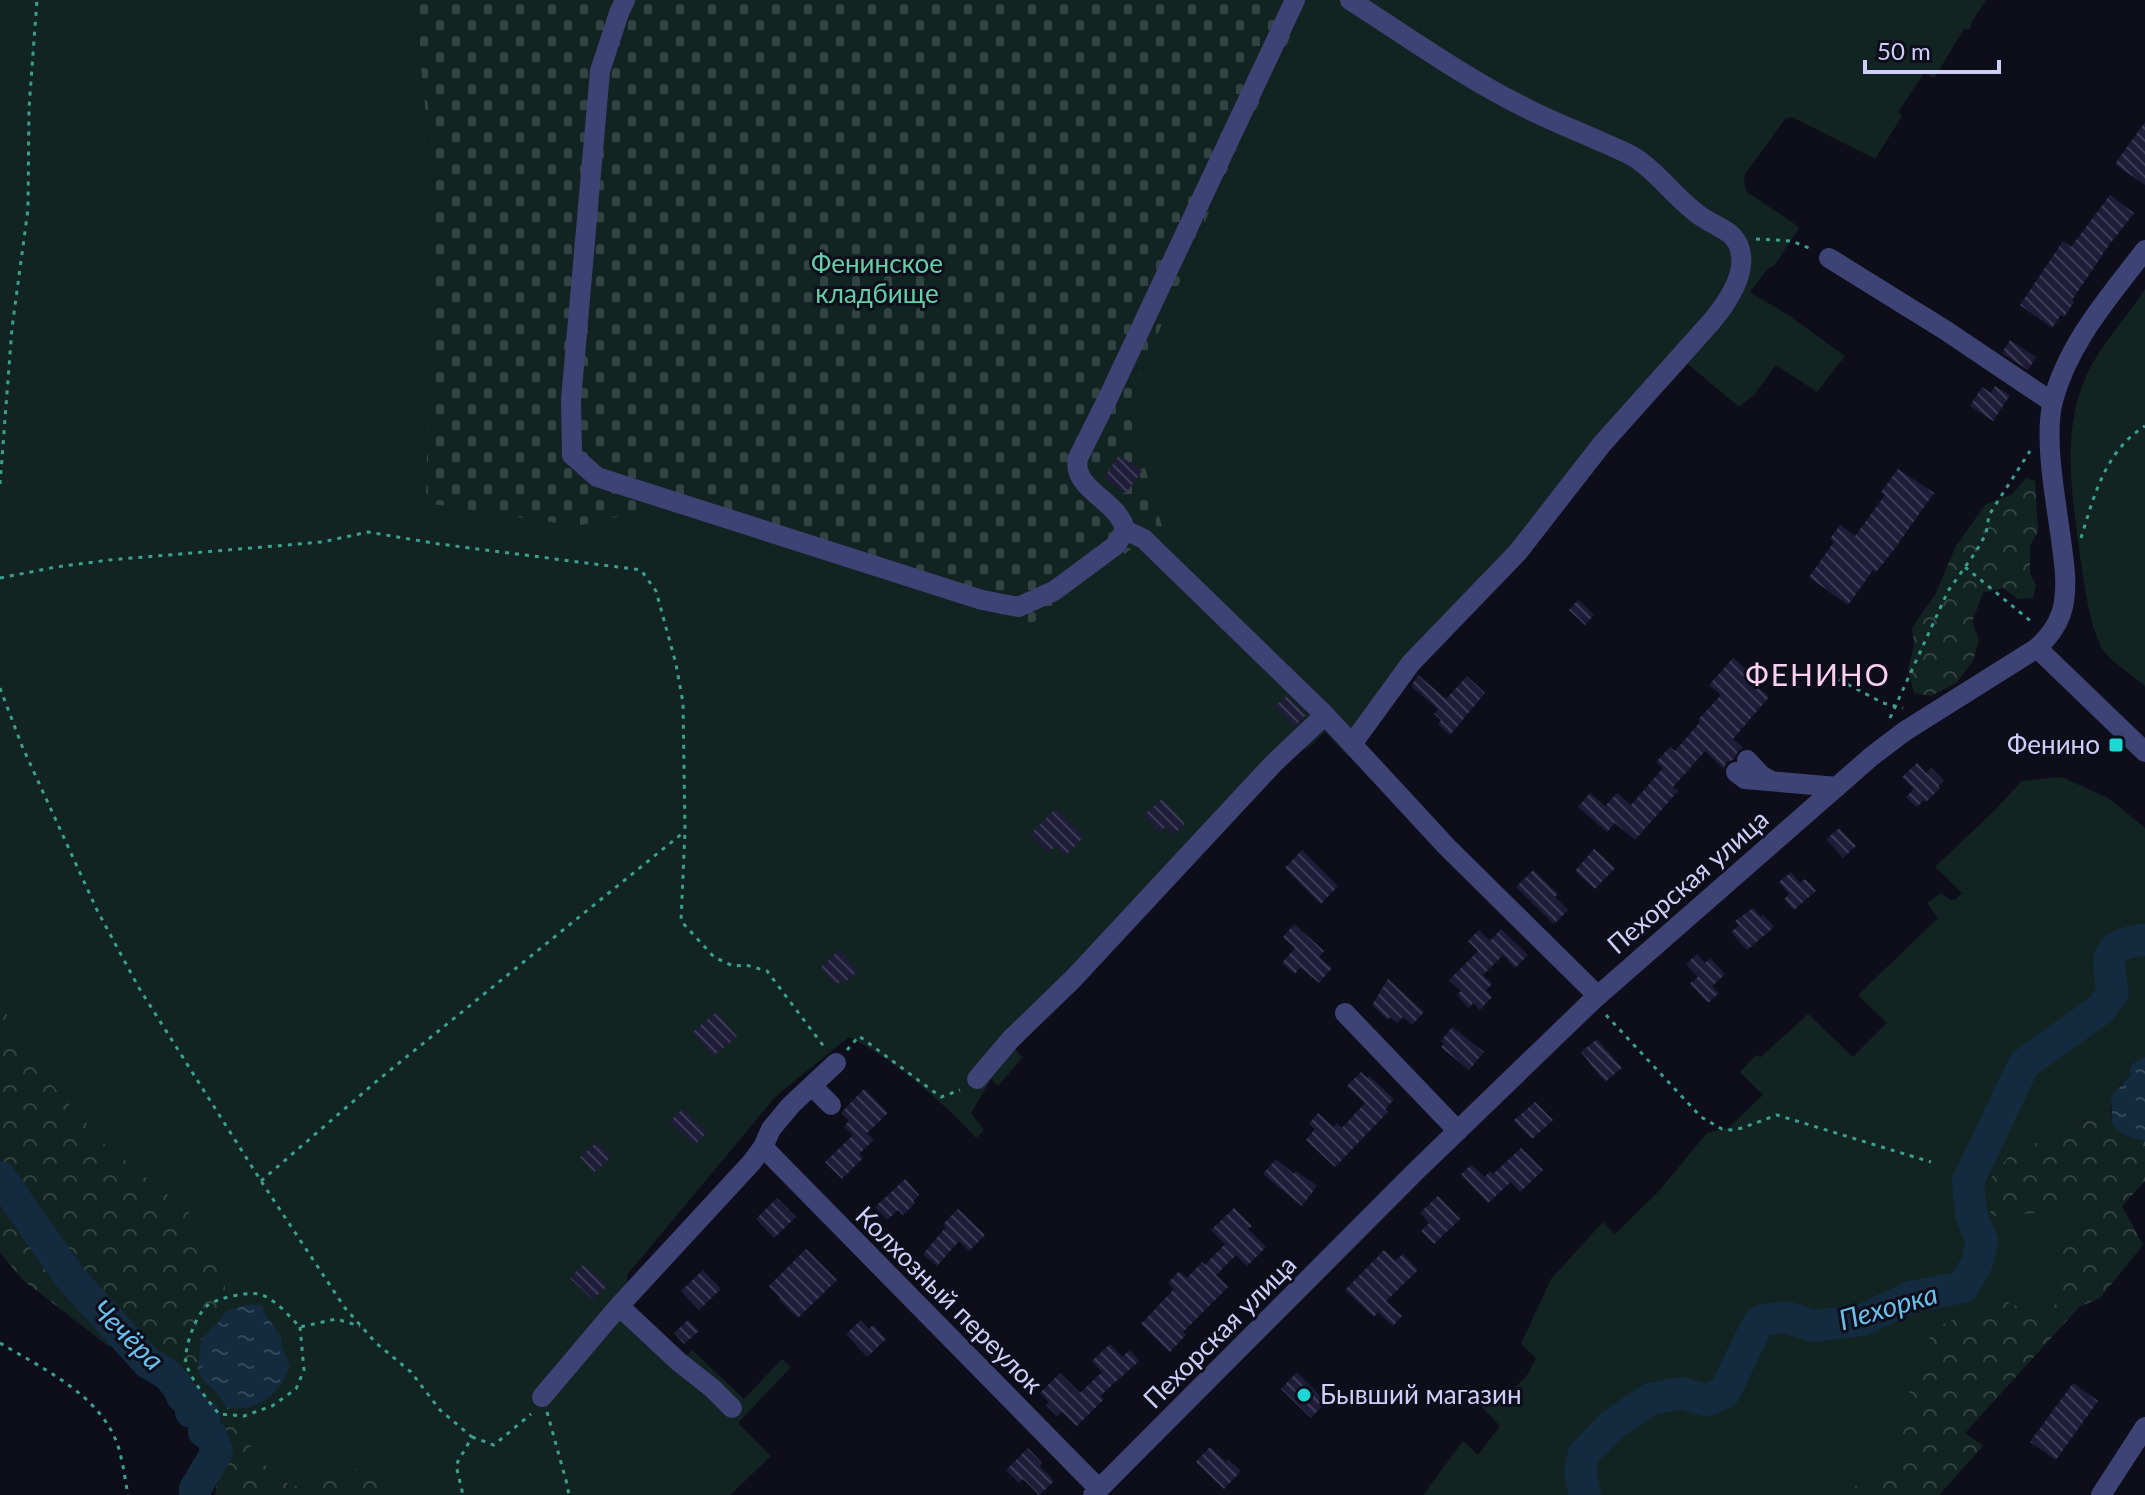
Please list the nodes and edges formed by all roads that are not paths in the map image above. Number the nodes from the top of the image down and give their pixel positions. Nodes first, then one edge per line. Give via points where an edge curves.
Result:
1 (625, 0) edge
2 (1295, 0) edge
3 (1350, 0) edge
4 (2145, 250) edge
5 (1829, 258) road end
6 (2052, 402) junction
7 (1125, 530) junction
8 (2037, 648) junction
9 (1325, 715) junction
10 (1352, 744) junction
11 (2142, 745) edge
12 (1741, 766) dead end
13 (1837, 787) junction
14 (1595, 998) junction
15 (1345, 1013) dead end
16 (836, 1063) road end
17 (977, 1079) road end
18 (812, 1086) junction
19 (831, 1105) dead end
20 (1458, 1131) junction
21 (763, 1147) junction
22 (619, 1306) junction
23 (542, 1397) road end
24 (732, 1408) dead end
25 (2145, 1427) edge
26 (1096, 1492) edge
27 (2101, 1495) edge

1 - 7 street via 600,71 571,400 572,455 597,477 1018,607 1054,591 1116,545
2 - 7 street via 1078,458 1079,477 1123,519
3 - 10 street via 1495,92 1636,158 1680,200 1728,232 1742,259 1724,306 1602,444 1518,552 1411,663
4 - 6 street, Пехорская улица via 2088,326
5 - 6 street
6 - 8 street, Пехорская улица via 2065,591 2057,623
7 - 9 street via 1144,539
8 - 11 street
8 - 13 street, Пехорская улица via 1894,740
9 - 10 street
9 - 17 street
10 - 14 street
12 - 13 street via 1770,780
13 - 14 street, Пехорская улица
14 - 20 street, Пехорская улица
15 - 20 street
16 - 18 street
18 - 19 street
18 - 21 street via 771,1129
20 - 26 street, Пехорская улица
21 - 22 street
21 - 26 street, Колхозный переулок
22 - 23 street
22 - 24 street
25 - 27 street

